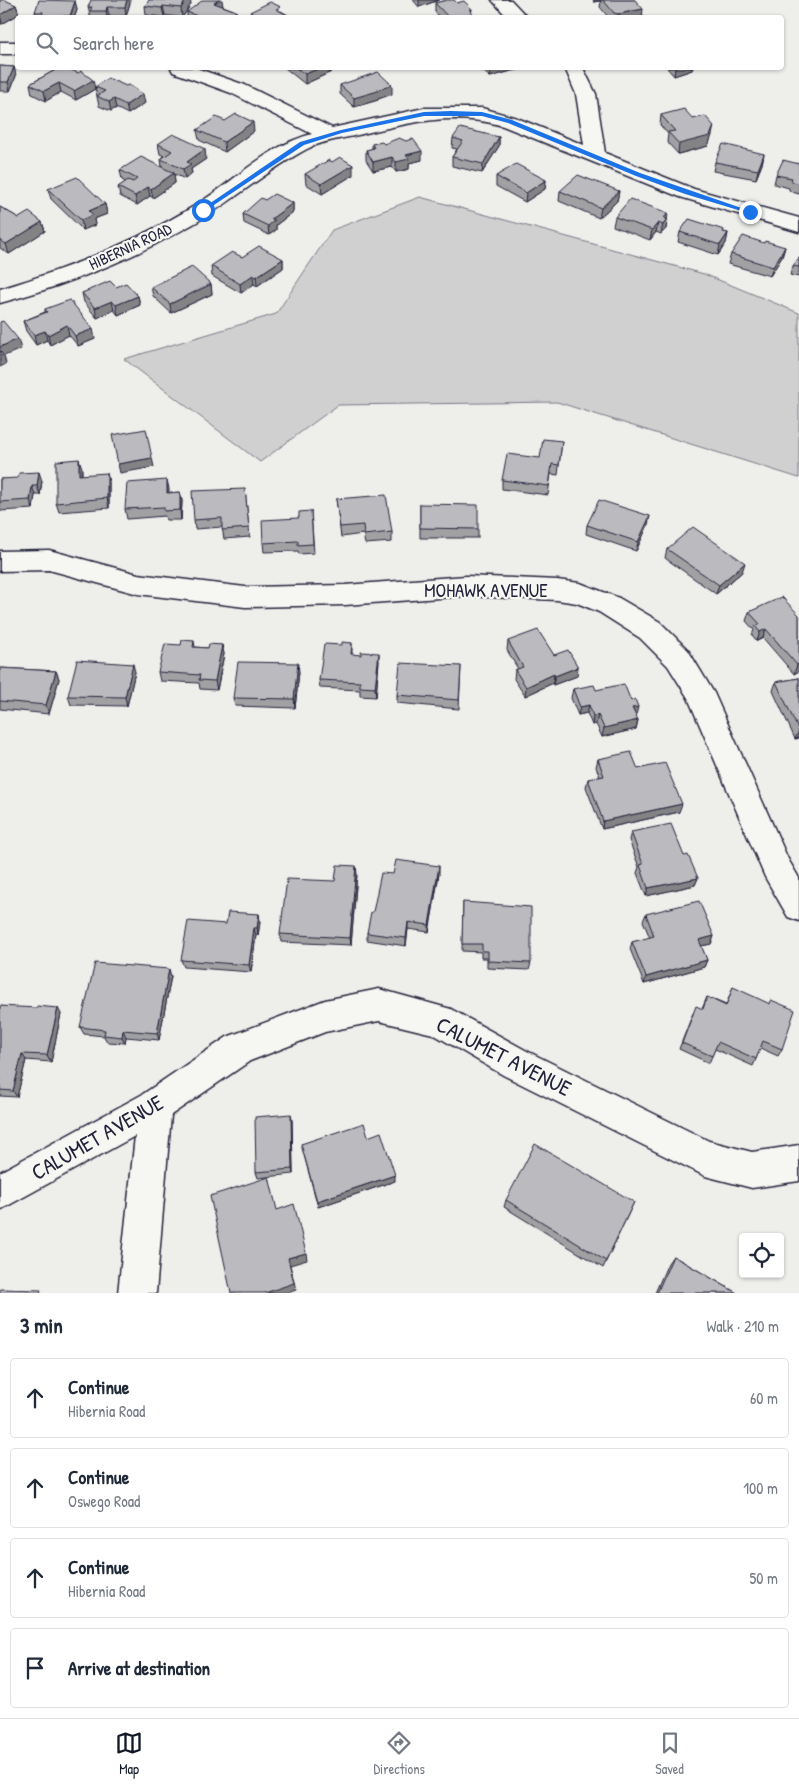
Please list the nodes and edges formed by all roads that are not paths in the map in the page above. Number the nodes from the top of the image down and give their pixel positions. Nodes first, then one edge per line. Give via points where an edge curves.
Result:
1 (501, 0) edge
2 (516, 15) edge
3 (0, 48) edge
4 (15, 48) edge
5 (186, 70) edge
6 (575, 70) edge
7 (330, 135) junction
8 (596, 157) junction
9 (799, 225) edge
10 (0, 296) edge
11 (0, 561) edge
12 (799, 907) edge
13 (155, 1106) junction
14 (799, 1162) edge
15 (0, 1192) edge
16 (137, 1293) edge

1 - 2 street
3 - 4 street
5 - 7 street via 238,89
6 - 8 street via 586,94
7 - 8 street, HIBERNIA ROAD via 424,114 482,114
7 - 10 street, HIBERNIA ROAD via 302,144 203,210 159,234 85,268
8 - 9 street via 687,193
11 - 12 street, MOHAWK AVENUE via 49,560 138,584 244,597 345,595 466,586 580,593 650,630 678,658 700,693 776,867
13 - 14 street, CALUMET AVENUE via 239,1049 325,1016 379,1005 439,1020 515,1063 705,1158 752,1170
13 - 15 street, CALUMET AVENUE
13 - 16 street

